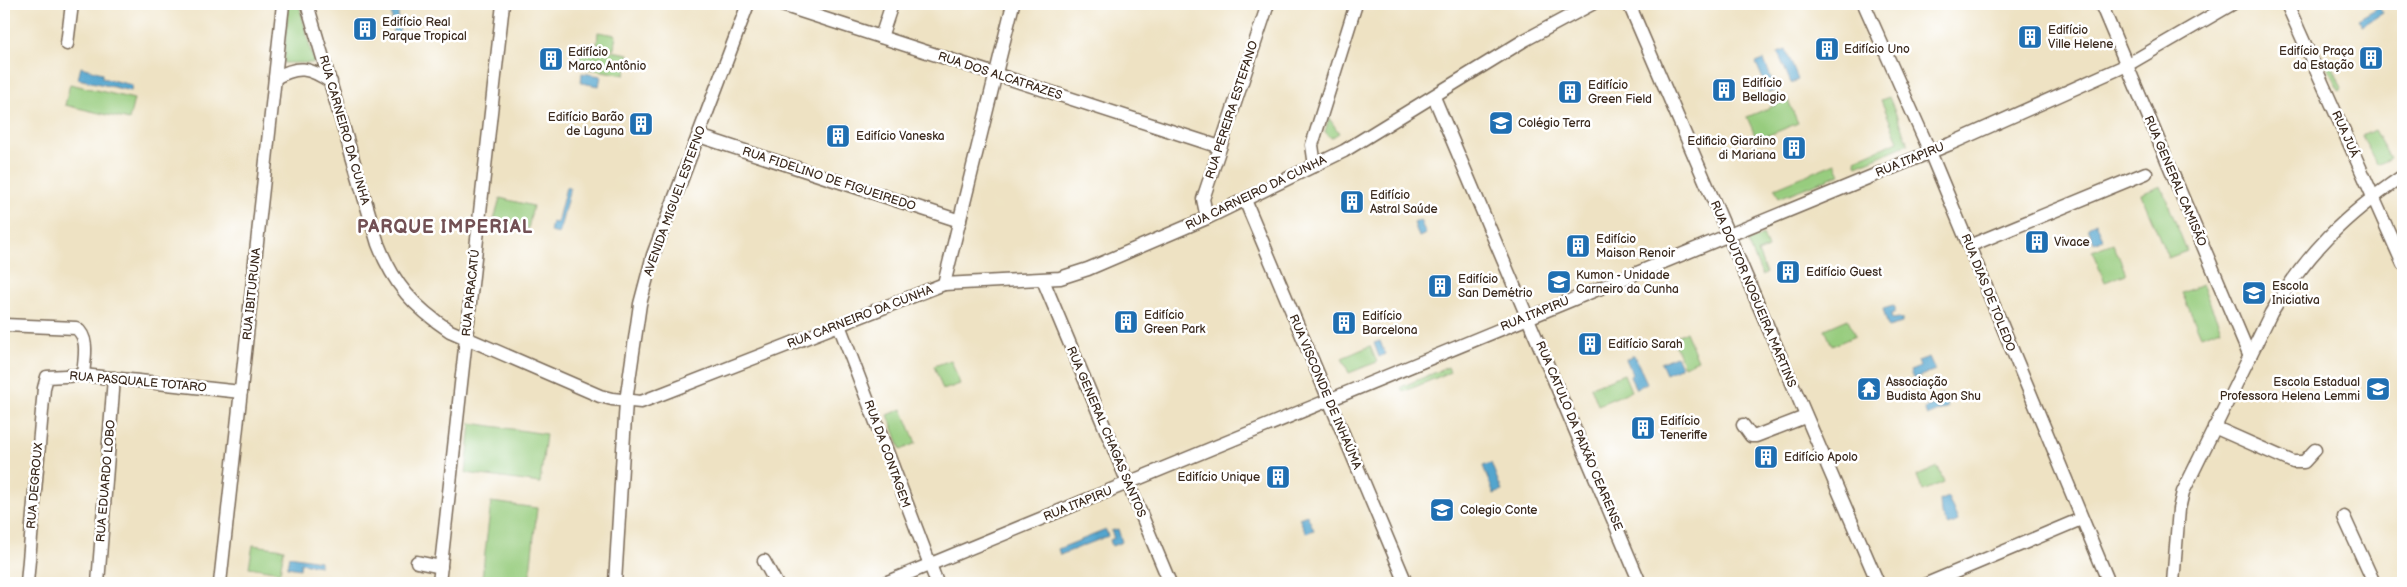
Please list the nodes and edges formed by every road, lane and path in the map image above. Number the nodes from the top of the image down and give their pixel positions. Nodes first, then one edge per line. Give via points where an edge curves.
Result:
1 (72, 4) edge
2 (283, 4) edge
3 (307, 4) edge
4 (503, 4) edge
5 (748, 4) edge
6 (779, 4) edge
7 (892, 4) edge
8 (1013, 4) edge
9 (1268, 4) edge
10 (1356, 4) edge
11 (1592, 4) edge
12 (1629, 4) edge
13 (1864, 4) edge
14 (2101, 4) edge
15 (2232, 4) edge
16 (2287, 4) edge
17 (880, 37) junction
18 (67, 44) dead end
19 (2127, 65) junction
20 (995, 74) junction
21 (275, 78) junction
22 (330, 82) junction
23 (1434, 97) junction
24 (699, 136) junction
25 (1220, 147) junction
26 (1930, 152) junction
27 (1315, 166) junction
28 (2146, 173) dead end
29 (2403, 176) edge
30 (2373, 197) junction
31 (1245, 200) junction
32 (1207, 218) junction
33 (960, 221) junction
34 (1728, 235) junction
35 (1969, 246) junction
36 (2403, 264) edge
37 (1043, 280) junction
38 (944, 284) junction
39 (1528, 317) junction
40 (4, 325) edge
41 (839, 325) junction
42 (466, 337) junction
43 (2250, 357) junction
44 (83, 375) junction
45 (114, 378) junction
46 (44, 388) joint
47 (241, 392) junction
48 (1328, 400) junction
49 (626, 401) junction
50 (1805, 417) junction
51 (1743, 425) dead end
52 (2214, 427) junction
53 (2315, 450) dead end
54 (1127, 484) junction
55 (2344, 517) dead end
56 (2081, 519) junction
57 (764, 561) dead end
58 (416, 562) dead end
59 (928, 565) junction
60 (441, 567) junction
61 (27, 583) edge
62 (98, 583) edge
63 (220, 583) edge
64 (439, 583) edge
65 (615, 583) edge
66 (776, 583) edge
67 (885, 583) edge
68 (936, 583) edge
69 (1170, 583) edge
70 (1406, 583) edge
71 (1640, 583) edge
72 (1878, 583) edge
73 (1929, 583) edge
74 (2109, 583) edge
75 (2173, 583) edge
76 (2374, 583) edge

1 - 18 street
2 - 21 street, RUA IBITURUNA
3 - 22 street, RUA CARNEIRO DA CUNHA
4 - 42 street, RUA PARACATÚ
5 - 24 street, AVENIDA MIGUEL ESTEFNO
6 - 17 street, RUA DOS ALCATRAZES
7 - 17 street
8 - 20 street
9 - 25 street, RUA PEREIRA ESTEFANO
10 - 27 street via 1312,145
11 - 23 street, RUA CARNEIRO DA CUNHA via 1523,41
12 - 34 street, RUA DOUTOR NOGUEIRA MARTINS
13 - 26 street, RUA DIAS DE TOLEDO
14 - 19 street, RUA GENERAL CAMISÃO
15 - 19 street, RUA ITAPIRU
16 - 30 street, RUA JUÁ
17 - 20 street, RUA DOS ALCATRAZES
19 - 26 street, RUA ITAPIRU
19 - 43 street, RUA GENERAL CAMISÃO
20 - 25 street, RUA DOS ALCATRAZES
20 - 33 street
21 - 22 street via 291,70 304,69
21 - 47 street, RUA IBITURUNA
22 - 42 street, RUA CARNEIRO DA CUNHA via 386,265 407,297 420,309 450,331
23 - 27 street, RUA CARNEIRO DA CUNHA
23 - 39 street, RUA CATULO DA PAIXÃO CEARENSE
24 - 33 street, RUA FIDELINO DE FIGUEIREDO
24 - 49 street, AVENIDA MIGUEL ESTEFNO via 645,283
25 - 32 street, RUA PEREIRA ESTEFANO via 1204,199
26 - 34 street, RUA ITAPIRU
26 - 35 street, RUA DIAS DE TOLEDO
27 - 31 street, RUA CARNEIRO DA CUNHA
28 - 35 street
29 - 30 street
30 - 36 street, RUA JUÁ
30 - 43 street via 2324,239 2303,266 2271,313
31 - 32 street, RUA CARNEIRO DA CUNHA
31 - 48 street, RUA VISCONDE DE INHAÚMA
32 - 37 street, RUA CARNEIRO DA CUNHA via 1088,269
33 - 38 street
34 - 39 street, RUA ITAPIRU
34 - 50 street, RUA DOUTOR NOGUEIRA MARTINS
35 - 56 street, RUA DIAS DE TOLEDO
37 - 38 street, RUA CARNEIRO DA CUNHA
37 - 54 street, RUA GENERAL CHAGAS SANTOS
38 - 41 street, RUA CARNEIRO DA CUNHA
39 - 48 street, RUA ITAPIRU
39 - 71 street, RUA CATULO DA PAIXÃO CEARENSE
40 - 44 street via 78,330 85,341
41 - 49 street, RUA CARNEIRO DA CUNHA via 652,399
41 - 59 street, RUA DA CONTAGEM
42 - 49 street, RUA CARNEIRO DA CUNHA via 600,396
42 - 60 street, RUA PARACATÚ
43 - 52 street
44 - 45 street, RUA PASQUALE TOTARO
44 - 46 street, RUA PASQUALE TOTARO via 49,375
45 - 47 street, RUA PASQUALE TOTARO
45 - 62 street, RUA EDUARDO LOBO
46 - 61 street, RUA DEGROUX
47 - 63 street, RUA IBITURUNA
48 - 54 street, RUA ITAPIRU
48 - 70 street, RUA VISCONDE DE INHAÚMA
49 - 65 street, AVENIDA MIGUEL ESTEFNO
50 - 51 street via 1756,436 1751,436
50 - 72 street, RUA DOUTOR NOGUEIRA MARTINS
52 - 53 street via 2293,462 2304,462
52 - 75 street via 2183,492
54 - 59 street, RUA ITAPIRU
54 - 69 street, RUA GENERAL CHAGAS SANTOS
55 - 76 street
56 - 73 street
56 - 74 street, RUA DIAS DE TOLEDO
57 - 66 street
58 - 60 street
59 - 67 street, RUA ITAPIRU
59 - 68 street, RUA DA CONTAGEM
60 - 64 street, RUA PARACATÚ

